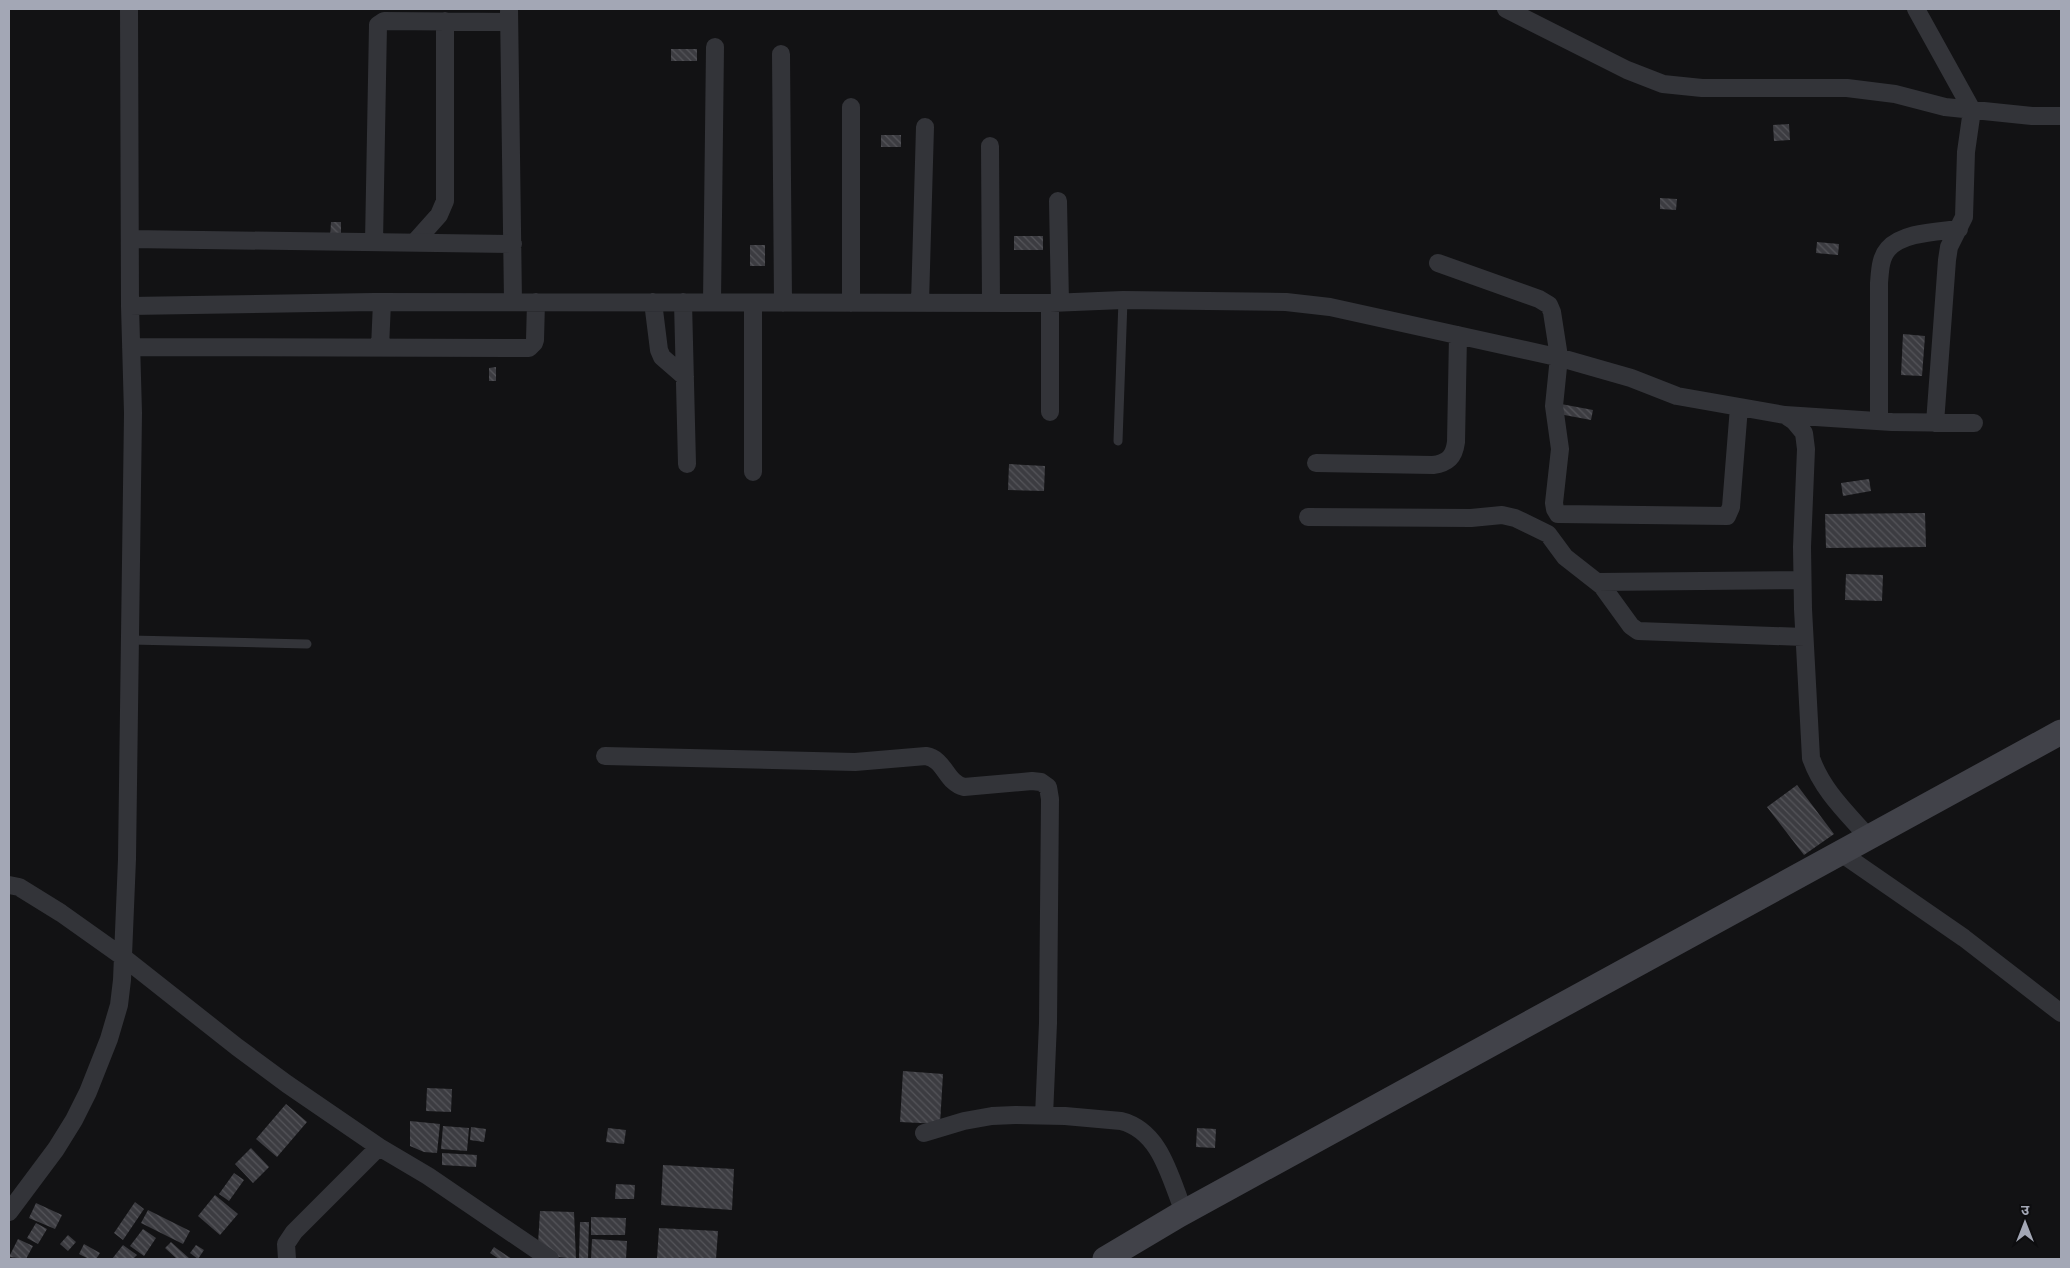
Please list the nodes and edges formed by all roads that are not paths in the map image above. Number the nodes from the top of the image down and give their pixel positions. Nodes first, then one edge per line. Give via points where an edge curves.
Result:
1 (129, 9) edge
2 (1506, 9) edge
3 (1916, 9) edge
4 (509, 15) edge
5 (445, 21) junction
6 (715, 47) dead end
7 (781, 54) dead end
8 (851, 107) dead end
9 (1972, 110) junction
10 (2061, 116) edge
11 (925, 127) dead end
12 (990, 146) dead end
13 (1058, 201) dead end
14 (1958, 229) junction
15 (130, 239) junction
16 (374, 242) junction
17 (414, 243) junction
18 (513, 244) junction
19 (1438, 263) dead end
20 (1123, 300) junction
21 (382, 302) junction
22 (513, 302) junction
23 (536, 302) junction
24 (653, 302) junction
25 (683, 302) junction
26 (712, 302) junction
27 (753, 303) junction
28 (783, 303) junction
29 (851, 303) junction
30 (920, 303) junction
31 (991, 303) junction
32 (1055, 303) junction
33 (130, 306) junction
34 (1458, 335) junction
35 (131, 347) junction
36 (380, 348) junction
37 (1559, 357) junction
38 (685, 377) junction
39 (1739, 406) junction
40 (1050, 412) dead end
41 (1785, 415) junction
42 (1879, 421) junction
43 (1935, 423) junction
44 (1974, 423) dead end
45 (1118, 441) dead end
46 (686, 464) dead end
47 (1316, 464) dead end
48 (753, 472) dead end
49 (1308, 516) dead end
50 (1802, 580) junction
51 (1597, 582) junction
52 (1804, 637) junction
53 (130, 640) junction
54 (307, 644) dead end
55 (2061, 732) edge
56 (605, 756) dead end
57 (1869, 838) junction
58 (1841, 854) junction
59 (9, 885) edge
60 (123, 957) junction
61 (2061, 1013) edge
62 (1044, 1116) junction
63 (924, 1133) dead end
64 (379, 1147) junction
65 (9, 1212) edge
66 (1184, 1212) junction
67 (287, 1259) edge
68 (550, 1259) edge
69 (1105, 1259) edge

1 - 15 street
2 - 9 street via 1627,70 1663,84 1702,88 1847,88
3 - 9 street
4 - 5 street
4 - 18 street
5 - 16 street via 384,21 378,25
5 - 17 street via 445,201 439,215
6 - 26 street
7 - 28 street
8 - 29 street
9 - 10 street
9 - 14 street via 1966,152 1964,217
11 - 30 street
12 - 31 street
13 - 32 street
14 - 42 street via 1914,236 1898,241 1887,250 1879,283
14 - 43 street via 1947,260
15 - 16 street
15 - 33 street
16 - 17 street
17 - 18 street
18 - 22 street
19 - 37 street via 1545,301 1552,312
20 - 32 street
20 - 34 street via 1318,305
20 - 45 lane
21 - 22 street
21 - 33 street
21 - 36 street
22 - 23 street
23 - 24 street
23 - 36 street via 535,340 530,348
24 - 25 street
24 - 38 street via 658,350
25 - 26 street
25 - 38 street
26 - 27 street
27 - 28 street
27 - 48 street
28 - 29 street
29 - 30 street
30 - 31 street
31 - 32 street
32 - 40 street
33 - 35 street
34 - 37 street
34 - 47 street via 1456,442 1450,459 1444,464 1433,465
35 - 36 street
35 - 53 street
37 - 39 street via 1677,396
37 - 39 street via 1554,406 1560,437 1554,503 1558,514 1727,516 1731,507
38 - 46 street
39 - 41 street
41 - 42 street
41 - 50 street via 1794,420 1804,433 1806,449
42 - 43 street
43 - 44 street
49 - 51 street via 1471,518 1508,515 1548,534 1565,557
50 - 51 street
50 - 52 street
51 - 52 street via 1638,631
52 - 57 street via 1811,758 1825,788
53 - 54 lane
53 - 60 street
55 - 57 street
56 - 62 street via 855,762 926,756 939,761 958,786 1032,780 1048,787 1050,829
57 - 58 street
58 - 61 street via 1964,938
58 - 66 street
59 - 60 street via 19,887 61,913
60 - 64 street via 237,1047
60 - 65 street via 119,1005 88,1092 56,1149
62 - 63 street via 979,1118
62 - 66 street via 1121,1121 1144,1130 1160,1152
64 - 67 street via 294,1232 286,1244
64 - 68 street via 428,1176
66 - 69 street

